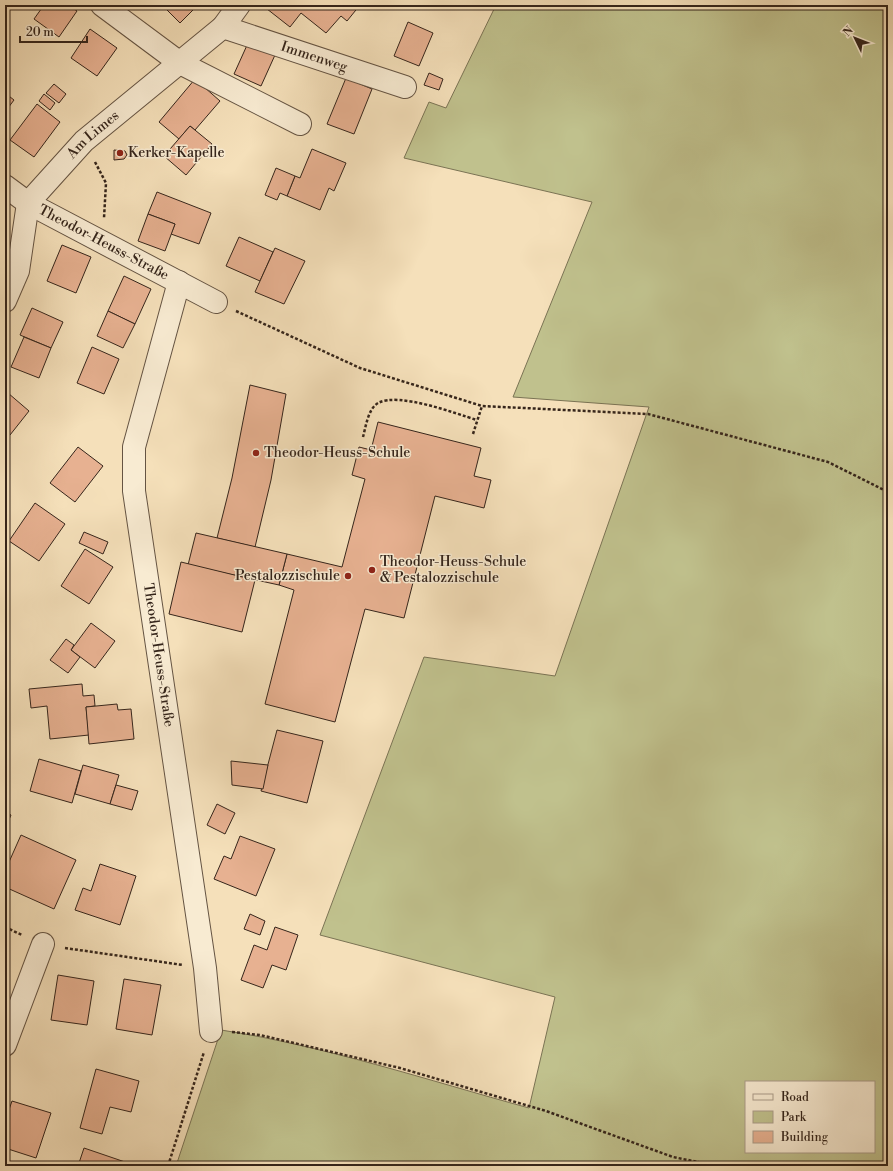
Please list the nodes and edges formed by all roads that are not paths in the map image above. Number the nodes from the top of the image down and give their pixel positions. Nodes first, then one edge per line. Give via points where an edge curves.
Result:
1 (102, 5) edge
2 (239, 5) edge
3 (223, 27) junction
4 (180, 63) junction
5 (405, 87) dead end
6 (300, 124) dead end
7 (5, 186) edge
8 (28, 203) junction
9 (179, 282) junction
10 (5, 301) edge
11 (216, 302) road end
12 (43, 944) road end
13 (220, 1031) road end
14 (5, 1045) edge

1 - 4 street
2 - 3 street, Am Limes
3 - 4 street, Am Limes
3 - 5 street, Immenweg
4 - 6 street
4 - 8 street, Am Limes via 84,141
7 - 8 street, Theodor-Heuss-Straße
8 - 9 street, Theodor-Heuss-Straße
8 - 10 street via 18,271
9 - 11 street, Theodor-Heuss-Straße
9 - 13 street, Theodor-Heuss-Straße via 134,447 134,491 205,968
12 - 14 street

